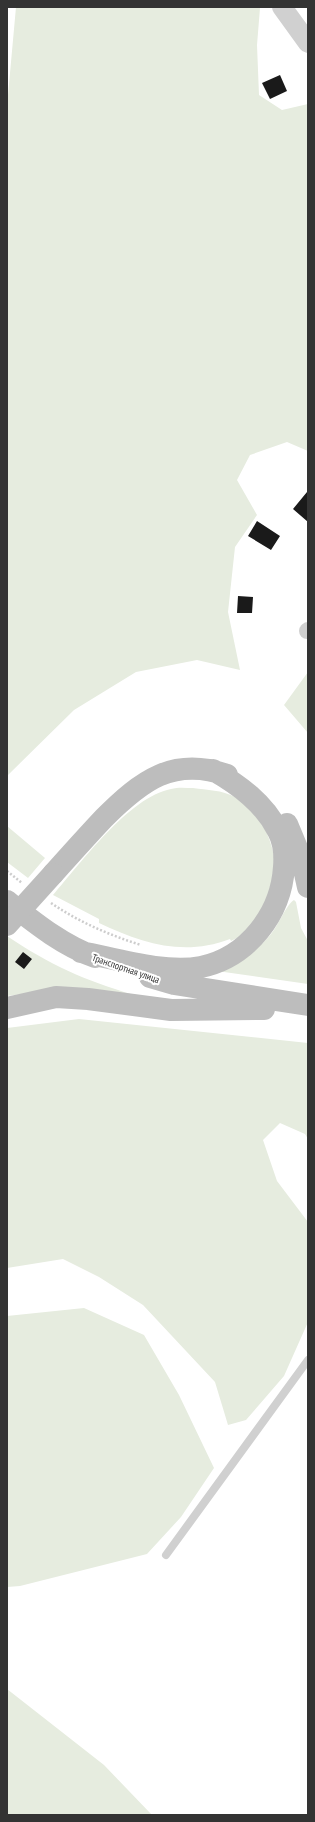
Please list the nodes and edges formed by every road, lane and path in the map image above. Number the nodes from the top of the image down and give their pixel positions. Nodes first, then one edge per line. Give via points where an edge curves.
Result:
1 (282, 7) edge
2 (308, 43) edge
3 (213, 770) junction
4 (7, 871) edge
5 (23, 884) dead end
6 (308, 887) edge
7 (7, 901) edge
8 (49, 902) dead end
9 (7, 925) edge
10 (147, 946) dead end
11 (81, 952) junction
12 (308, 1007) edge
13 (7, 1008) edge
14 (308, 1360) edge
15 (166, 1555) dead end

1 - 2 street
3 - 6 main road via 242,780 271,800 293,834
3 - 9 main road, bridge via 174,770 136,787 105,817
3 - 11 main road via 252,797 279,832 284,849 283,881 278,901 265,923 236,954 201,967 157,967
4 - 5 path
7 - 11 main road, Транспортная улица via 43,929
8 - 10 path via 121,939
11 - 12 main road, Транспортная улица via 135,973 174,984
12 - 13 main road via 171,1010 56,997
14 - 15 lane

